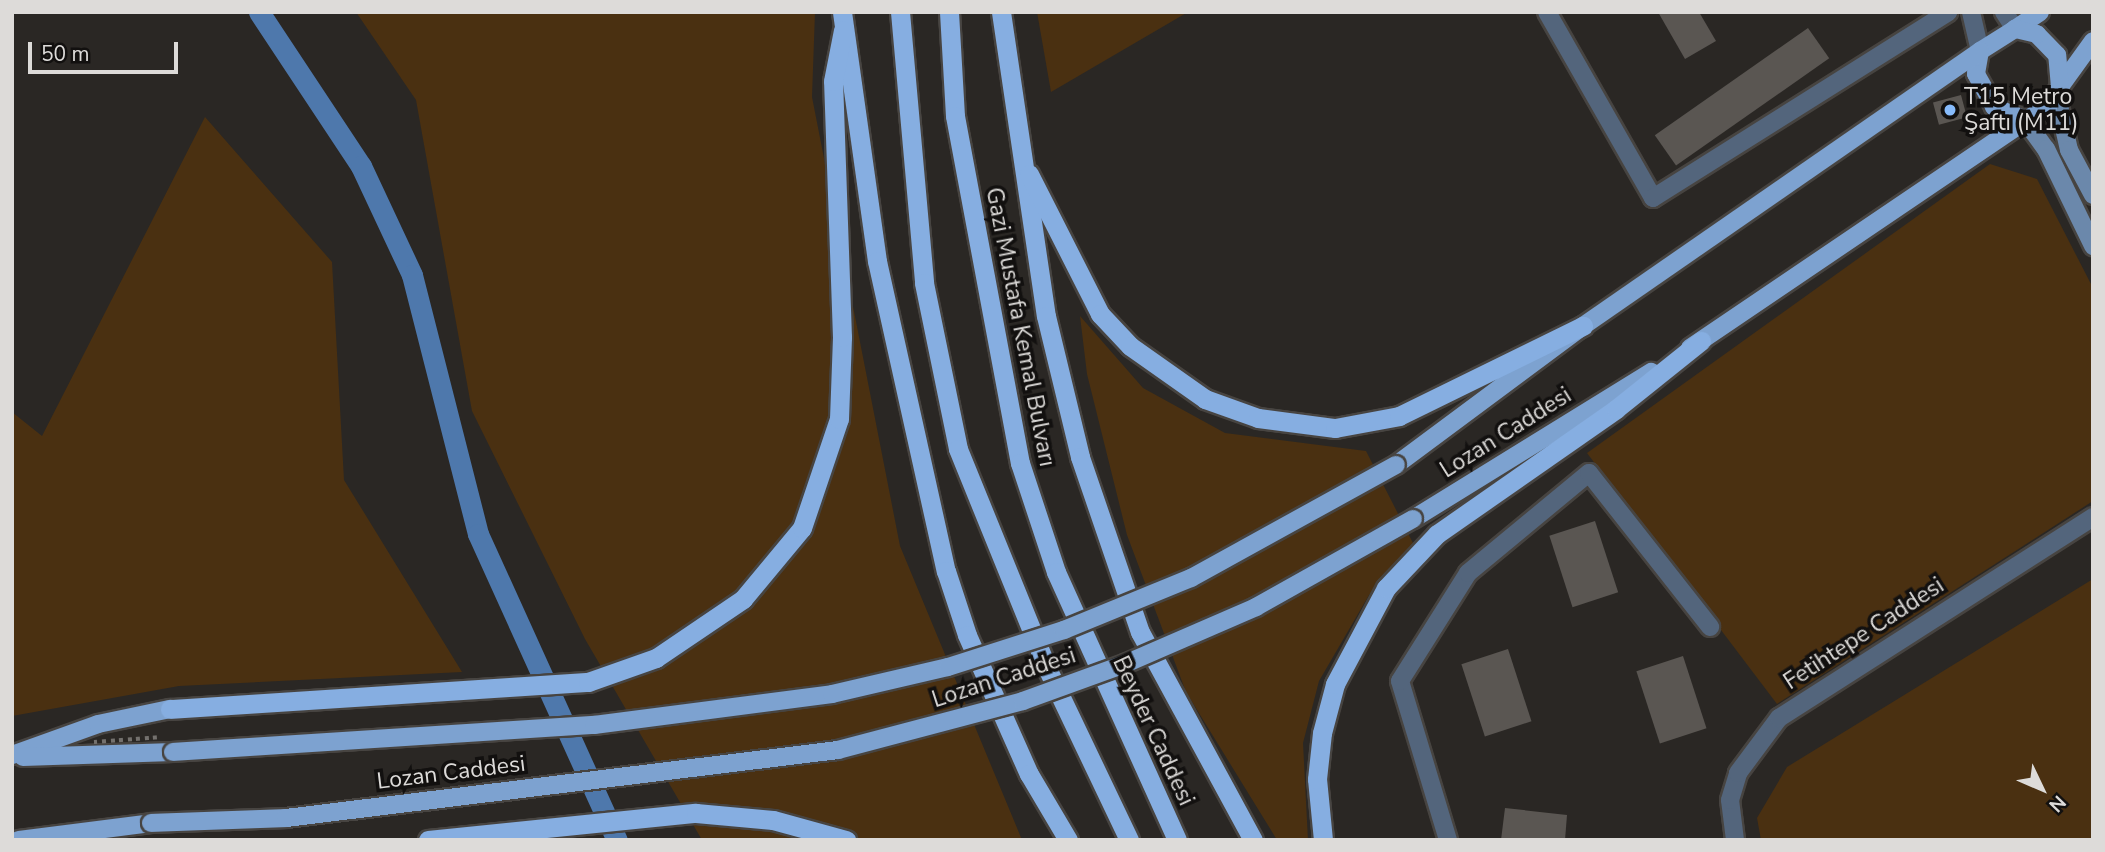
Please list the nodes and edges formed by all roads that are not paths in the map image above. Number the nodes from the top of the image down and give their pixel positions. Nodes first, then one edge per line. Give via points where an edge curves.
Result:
1 (900, 12) edge
2 (949, 12) edge
3 (1002, 12) edge
4 (1547, 12) edge
5 (1948, 12) edge
6 (1971, 12) edge
7 (2004, 12) edge
8 (2040, 12) edge
9 (843, 21) edge
10 (2015, 29) junction
11 (2093, 41) edge
12 (1980, 51) junction
13 (2058, 92) junction
14 (2024, 119) junction
15 (1022, 162) junction
16 (2093, 195) edge
17 (2093, 246) edge
18 (1583, 326) junction
19 (1701, 341) junction
20 (2093, 517) edge
21 (1710, 627) dead end
22 (1086, 642) joint
23 (170, 709) joint
24 (12, 756) edge
25 (19, 840) edge
26 (428, 840) edge
27 (846, 840) edge
28 (1068, 840) edge
29 (1129, 840) edge
30 (1177, 840) edge
31 (1253, 840) edge
32 (1323, 840) edge
33 (1448, 840) edge
34 (1735, 840) edge

1 - 29 highway via 924,283 958,449 1047,668
2 - 22 highway, Gazi Mustafa Kemal Bulvarı via 955,116 1020,464
3 - 15 highway
4 - 5 street via 1653,198
6 - 12 street
7 - 10 street
8 - 10 main road
9 - 23 highway via 833,81 842,394 833,452 802,528 767,573 717,620 656,658 588,682
9 - 28 highway via 877,261 946,570 967,635 1029,774
10 - 12 main road
10 - 13 main road via 2047,40 2061,70
11 - 13 main road
12 - 14 main road via 1976,74 1982,92 1994,107
12 - 18 main road, Lozan Caddesi
13 - 14 main road
13 - 16 main road via 2069,150
14 - 17 main road via 2046,149
14 - 19 main road, Lozan Caddesi
15 - 18 highway via 1073,265 1115,330 1156,370 1205,399 1258,418 1335,428 1388,419 1437,402
15 - 31 highway via 1060,391 1098,514 1140,632
18 - 24 main road, Lozan Caddesi, bridge via 1396,465 1191,578 1064,630 948,667 832,694 594,725
19 - 25 main road, Lozan Caddesi, bridge via 1413,519 1256,607 1125,664 1023,701 838,750 286,818 151,823
19 - 32 highway via 1437,534 1386,589 1335,684 1322,733 1317,779
20 - 34 street, Fetihtepe Caddesi via 1779,718 1738,773 1730,800
21 - 33 street via 1589,473 1468,573 1399,681
22 - 30 highway, Beyder Caddesi
23 - 24 main road via 98,724
26 - 27 highway via 696,813 773,820

